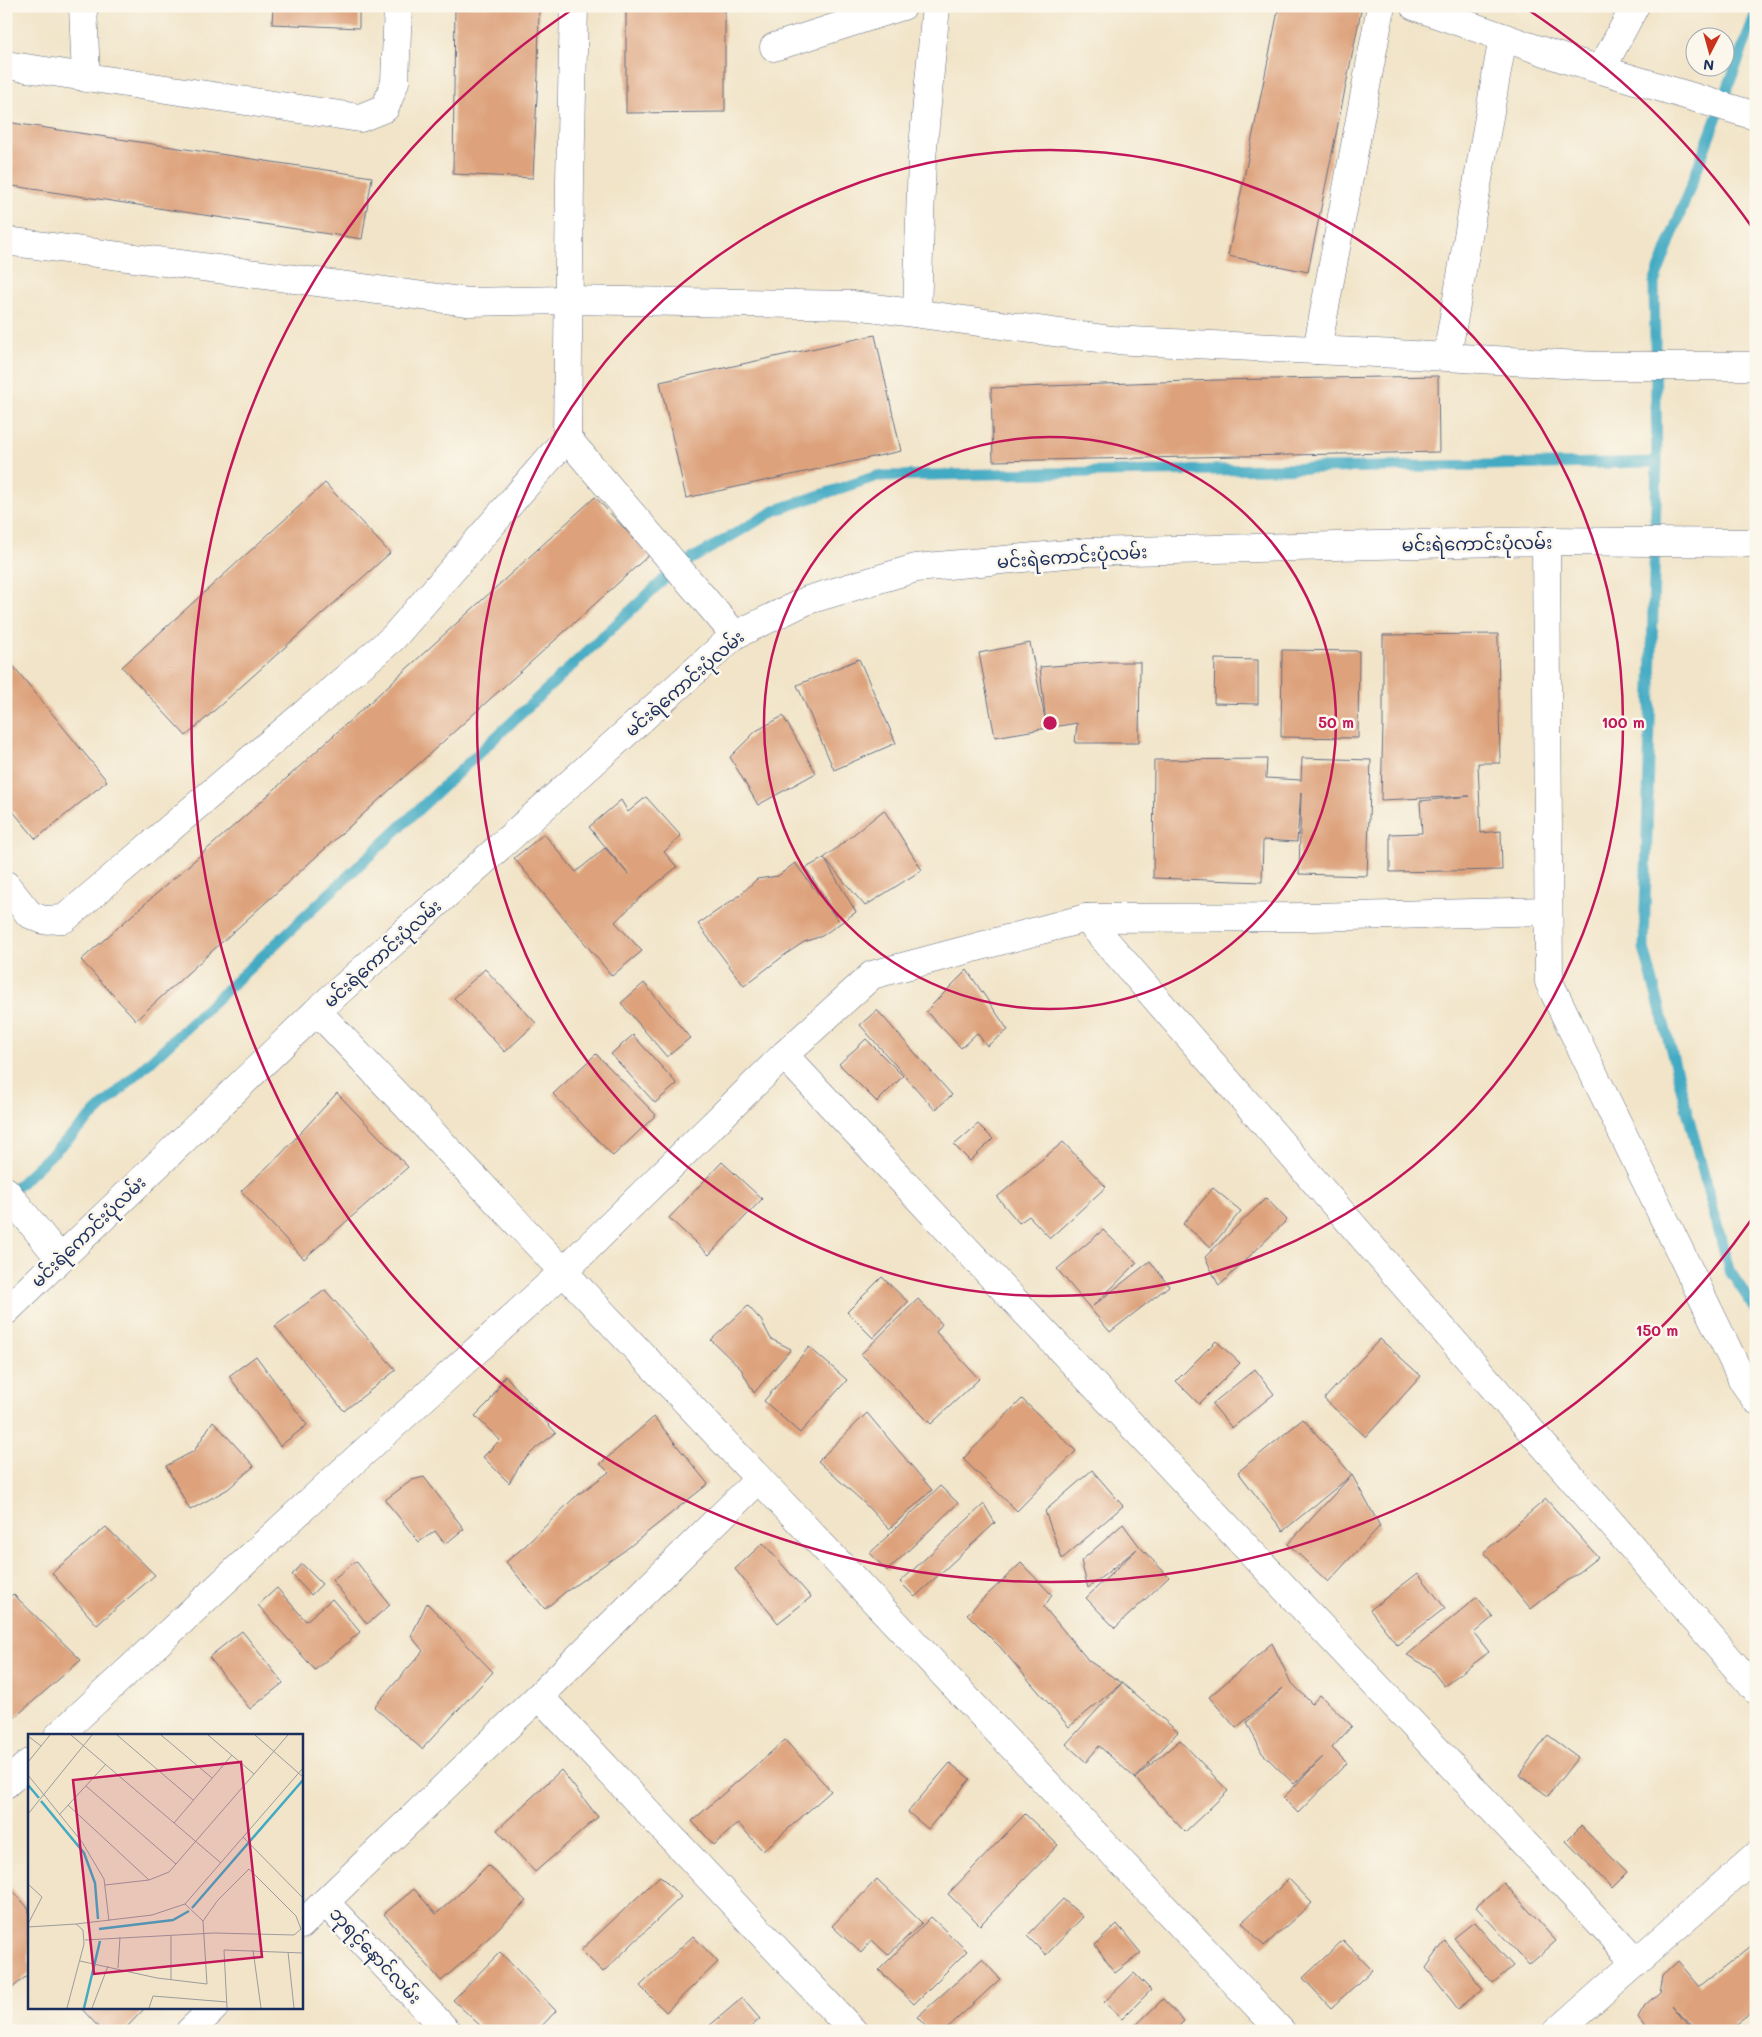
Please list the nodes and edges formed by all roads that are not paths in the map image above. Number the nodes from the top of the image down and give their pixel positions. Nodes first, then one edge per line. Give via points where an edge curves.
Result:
1 (83, 6) edge
2 (398, 6) edge
3 (574, 6) edge
4 (903, 6) edge
5 (936, 6) edge
6 (1381, 6) edge
7 (1414, 6) edge
8 (1635, 6) edge
9 (1503, 37) junction
10 (774, 47) dead end
11 (6, 65) edge
12 (1601, 70) junction
13 (86, 78) junction
14 (1756, 116) edge
15 (6, 241) edge
16 (568, 300) junction
17 (917, 314) junction
18 (1317, 350) junction
19 (1447, 356) junction
20 (1756, 366) edge
21 (567, 438) junction
22 (1546, 542) junction
23 (1756, 543) edge
24 (736, 635) junction
25 (6, 885) edge
26 (1548, 911) junction
27 (1086, 918) junction
28 (316, 1011) junction
29 (784, 1055) junction
30 (6, 1191) edge
31 (60, 1258) junction
32 (563, 1272) junction
33 (6, 1311) edge
34 (1756, 1400) edge
35 (759, 1479) junction
36 (1756, 1690) edge
37 (539, 1696) junction
38 (60, 1734) edge
39 (28, 1764) edge
40 (6, 1784) edge
41 (1756, 1856) edge
42 (326, 1902) junction
43 (302, 1924) edge
44 (1636, 1962) junction
45 (212, 2010) edge
46 (190, 2031) edge
47 (447, 2031) edge
48 (853, 2031) edge
49 (1281, 2031) edge
50 (1558, 2031) edge

1 - 13 street
2 - 13 street via 395,82 384,108 360,118
3 - 16 street
4 - 10 street
5 - 17 street via 922,158
6 - 18 street
7 - 9 street
8 - 12 street
9 - 12 street
9 - 19 street
11 - 13 street
12 - 14 street
15 - 16 street via 468,302
16 - 17 street via 854,305
16 - 21 street
17 - 18 street via 1112,340
18 - 19 street
19 - 20 street via 1596,366
21 - 24 street
21 - 25 street via 393,638 64,918 42,920 29,914
22 - 23 street, မင်းရဲကောင်းပုံလမ်း
22 - 24 street, မင်းရဲကောင်းပုံလမ်း via 1088,552 916,568 808,600
22 - 26 street
24 - 28 street, မင်းရဲကောင်းပုံလမ်း
26 - 27 street
26 - 34 street via 1549,982 1743,1381
27 - 29 street via 872,975
27 - 36 street
28 - 31 street, မင်းရဲကောင်းပုံလမ်း
28 - 32 street
29 - 32 street
29 - 44 street
30 - 31 street
31 - 33 street, မင်းရဲကောင်းပုံလမ်း
32 - 35 street
32 - 38 street
35 - 37 street
35 - 49 street
37 - 42 street
37 - 48 street
39 - 40 street
41 - 44 street
42 - 43 street
42 - 47 street, ဘုရင့်နောင်လမ်း
44 - 50 street
45 - 46 street

